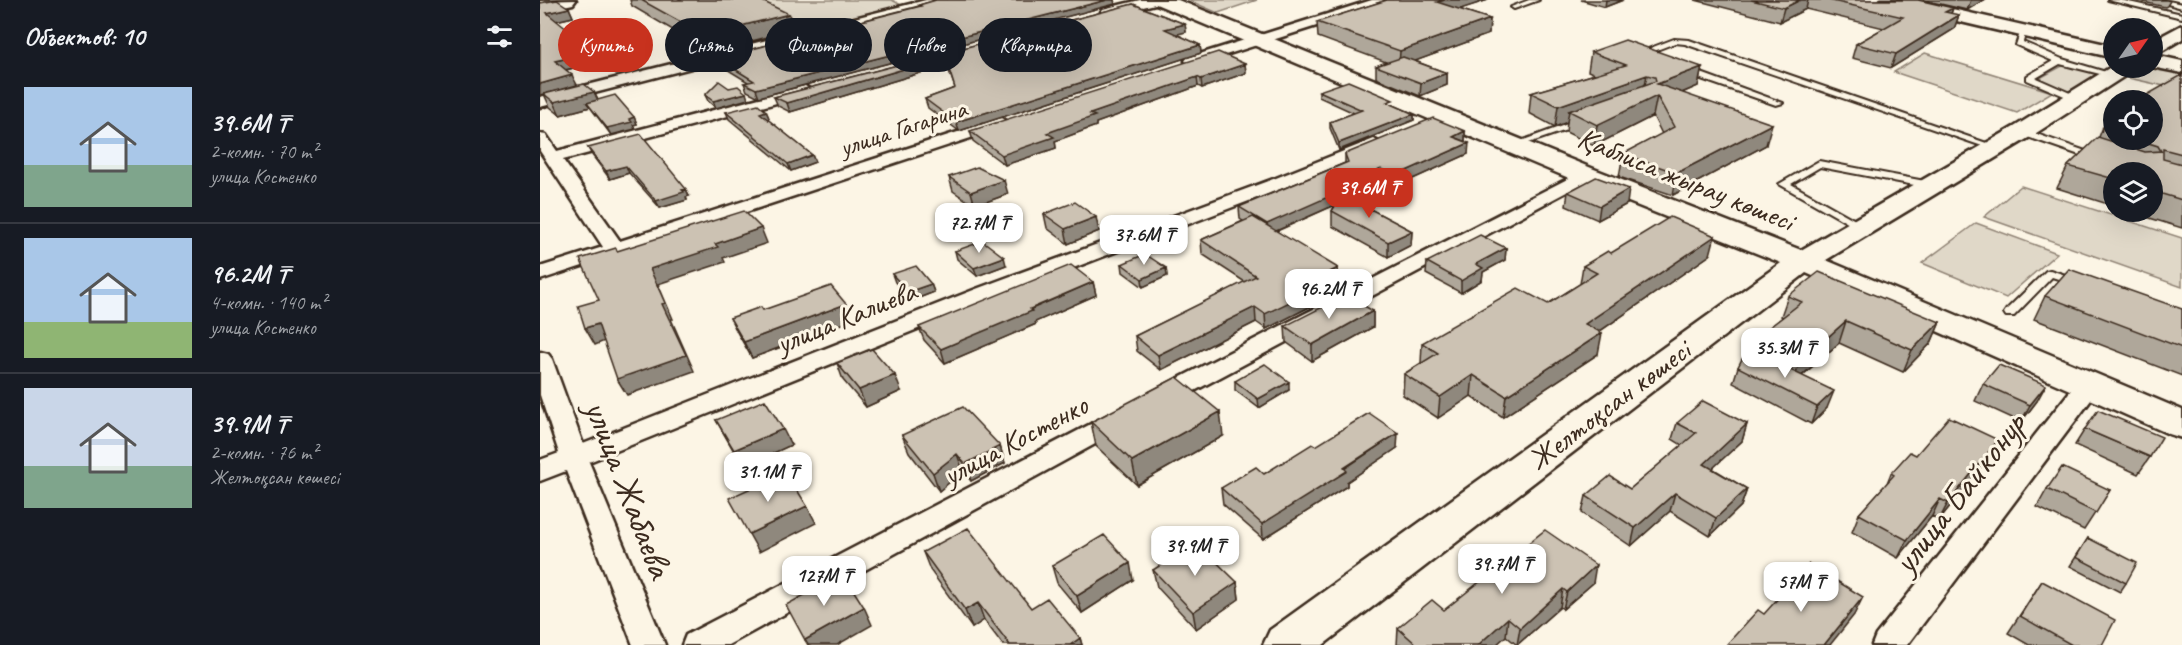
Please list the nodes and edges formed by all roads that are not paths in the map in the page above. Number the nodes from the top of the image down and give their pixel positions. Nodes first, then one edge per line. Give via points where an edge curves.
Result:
1 (567, 0) edge
2 (939, 0) edge
3 (1155, 0) edge
4 (1162, 0) edge
5 (1385, 0) edge
6 (1536, 0) edge
7 (1890, 0) edge
8 (2111, 0) edge
9 (2156, 0) edge
10 (540, 6) edge
11 (2182, 6) edge
12 (1514, 7) dead end
13 (1097, 15) edge
14 (2182, 16) edge
15 (2023, 31) junction
16 (2182, 31) edge
17 (1261, 39) junction
18 (2163, 43) edge
19 (1657, 60) edge
20 (2103, 60) edge
21 (2059, 61) junction
22 (2163, 63) edge
23 (2103, 64) edge
24 (1181, 65) edge
25 (2182, 67) edge
26 (1679, 68) edge
27 (2103, 77) edge
28 (822, 87) edge
29 (2076, 99) junction
30 (540, 102) edge
31 (1779, 103) dead end
32 (1443, 116) junction
33 (1592, 118) edge
34 (1011, 120) edge
35 (1411, 129) edge
36 (1389, 138) edge
37 (2008, 140) junction
38 (1514, 145) junction
39 (546, 150) edge
40 (2107, 162) edge
41 (1585, 175) junction
42 (1930, 185) junction
43 (1860, 227) junction
44 (615, 249) junction
45 (1803, 261) junction
46 (540, 274) edge
47 (2083, 285) edge
48 (2010, 313) dead end
49 (540, 359) edge
50 (2088, 386) junction
51 (2182, 425) edge
52 (574, 457) junction
53 (540, 471) edge
54 (649, 645) edge
55 (698, 645) edge
56 (1287, 645) edge
57 (1888, 645) edge

1 - 10 main road
2 - 30 street
3 - 13 street
4 - 17 main road, Қаблиса жырау көшесі
5 - 17 street
6 - 12 lane
7 - 15 main road
8 - 14 lane
9 - 11 lane
15 - 20 main road
15 - 21 lane via 2019,43
16 - 18 main road
17 - 24 street
17 - 32 main road, Қаблиса жырау көшесі
19 - 37 lane via 1644,52 1674,41 1686,42
21 - 23 lane
21 - 29 lane via 2030,78
22 - 25 main road
26 - 31 lane
27 - 29 main road, Желтоқсан көшесі
28 - 39 street
29 - 37 main road, Желтоқсан көшесі
32 - 35 street
32 - 38 main road, Қаблиса жырау көшесі
33 - 38 lane
34 - 44 street, улица Гагарина
36 - 52 street, улица Калиева
37 - 40 lane
37 - 42 main road, Желтоқсан көшесі
38 - 41 main road, Қаблиса жырау көшесі
39 - 44 street
41 - 45 main road, Қаблиса жырау көшесі
41 - 55 street, улица Костенко
42 - 43 main road, Желтоқсан көшесі
42 - 43 lane via 1819,164 1784,184
43 - 45 main road, Желтоқсан көшесі
44 - 46 street, улица Гагарина
45 - 50 main road, Қаблиса жырау көшесі
45 - 56 main road, Желтоқсан көшесі
47 - 48 lane via 2050,273
49 - 52 street, улица Жабаева
50 - 51 main road, Қаблиса жырау көшесі
50 - 57 street, улица Байконур
52 - 53 street, улица Калиева
52 - 54 street, улица Жабаева

